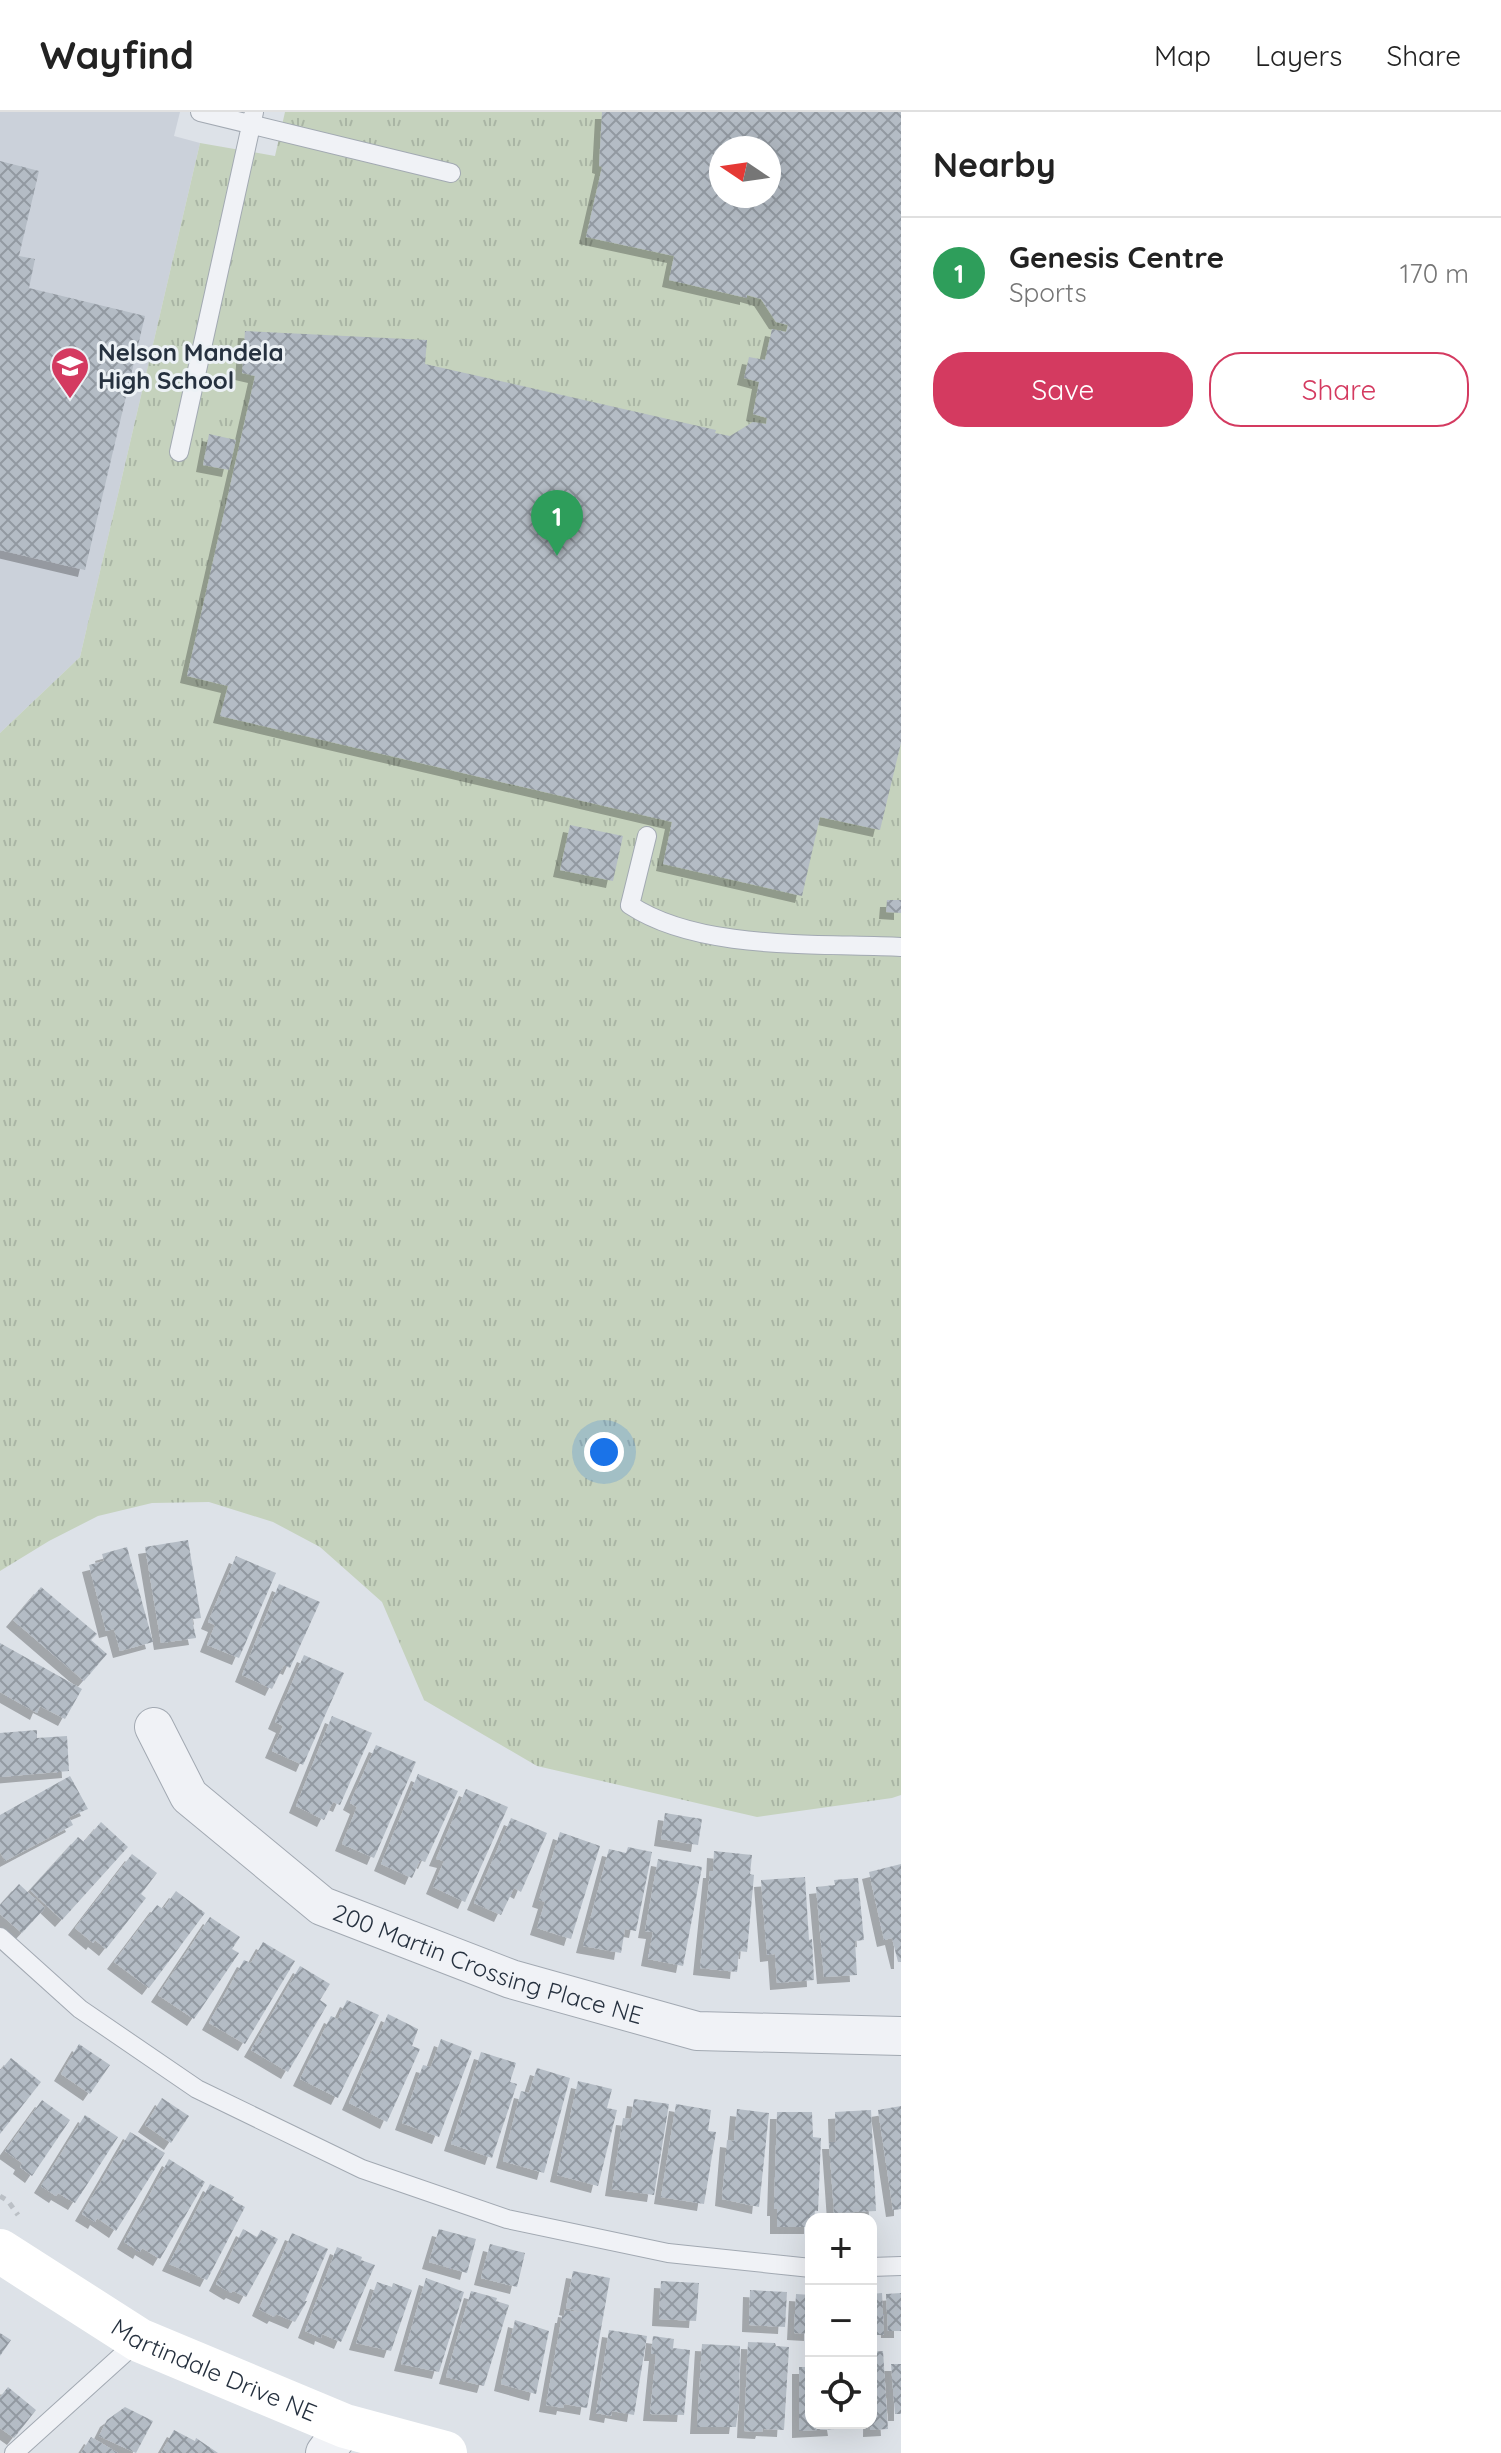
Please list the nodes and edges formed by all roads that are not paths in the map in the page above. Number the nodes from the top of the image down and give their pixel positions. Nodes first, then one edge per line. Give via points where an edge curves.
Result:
1 (207, 113) edge
2 (253, 118) edge
3 (451, 173) dead end
4 (179, 452) dead end
5 (647, 836) dead end
6 (901, 947) edge
7 (154, 1727) dead end
8 (0, 1937) edge
9 (901, 2036) edge
10 (10, 2235) edge
11 (901, 2266) edge
12 (805, 2267) edge
13 (877, 2267) edge
14 (139, 2340) junction
15 (335, 2439) edge
16 (14, 2453) edge
17 (445, 2453) edge

1 - 2 lane
2 - 3 lane
2 - 4 lane
5 - 6 lane via 630,905 653,920 722,939
7 - 9 street, 200 Martin Crossing Place NE via 189,1796 322,1906 511,1979 697,2031
8 - 12 lane via 80,2009 197,2089 362,2169 507,2219 668,2253
10 - 14 street, Martindale Drive NE
11 - 13 lane
14 - 15 street, Martindale Drive NE
14 - 16 lane
15 - 17 street, Martindale Drive NE

